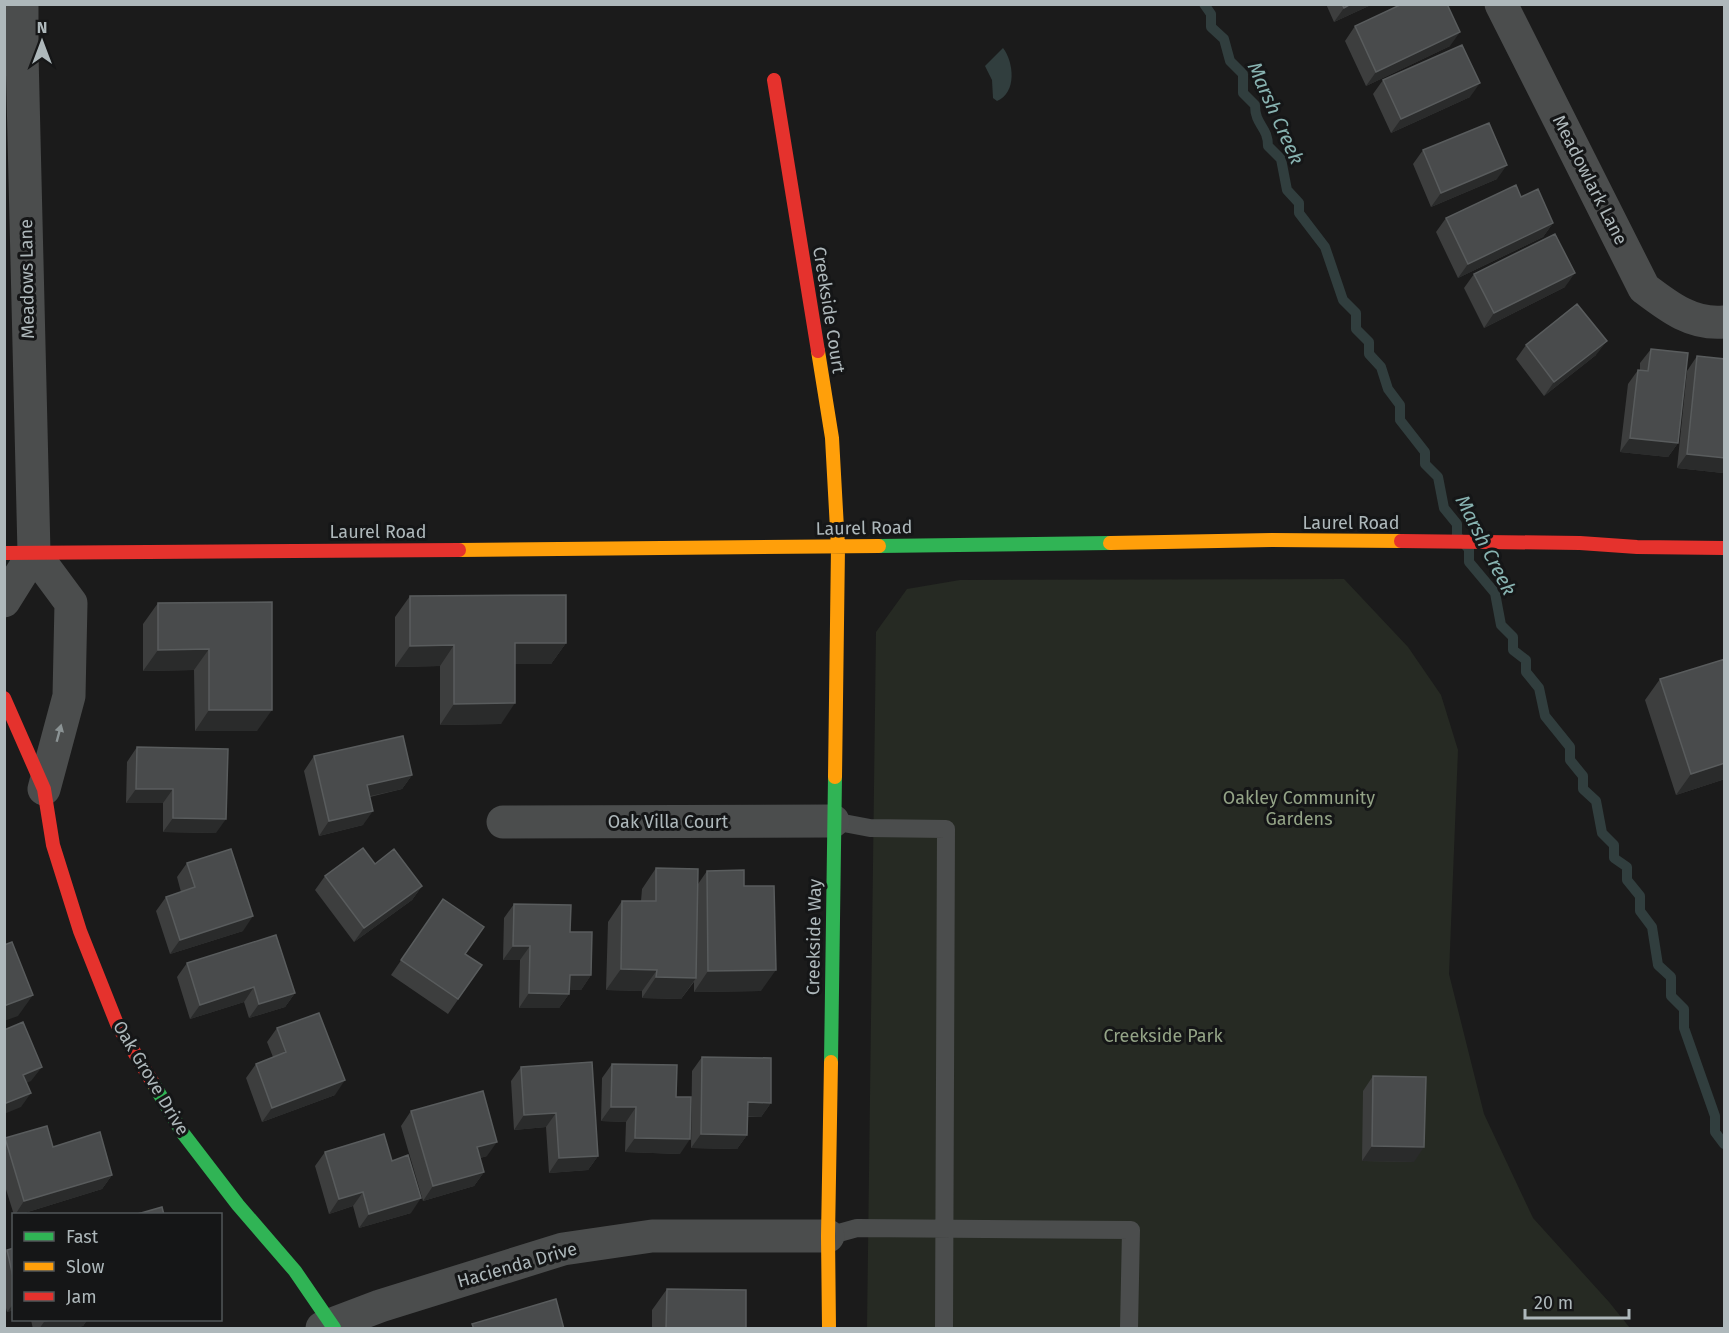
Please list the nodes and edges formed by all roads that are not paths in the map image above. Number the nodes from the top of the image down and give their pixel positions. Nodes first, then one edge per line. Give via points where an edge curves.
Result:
1 (22, 4) edge
2 (1501, 4) edge
3 (13, 54) edge
4 (774, 80) dead end
5 (1717, 322) edge
6 (838, 547) junction
7 (1725, 548) edge
8 (19, 553) edge
9 (4, 601) edge
10 (4, 698) edge
11 (44, 789) junction
12 (834, 821) junction
13 (503, 822) dead end
14 (945, 1229) junction
15 (828, 1236) junction
16 (329, 1327) edge
17 (829, 1329) edge
18 (944, 1329) edge
19 (1129, 1329) edge

1 - 3 street, Meadows Lane
2 - 5 street, Meadowlark Lane via 1644,288 1675,312
3 - 8 street, Meadows Lane
4 - 6 street, Creekside Court via 832,438
6 - 7 street, Laurel Road via 1272,540
6 - 8 street, Laurel Road
6 - 12 street, Creekside Way
8 - 9 street
11 -> 8 street, Oak Grove Drive via 69,696 71,603
10 - 11 street, Oak Grove Drive
11 - 16 street, Oak Grove Drive via 57,856 80,931 117,1024 182,1132 295,1270
12 - 13 street, Oak Villa Court
12 - 14 lane via 870,828 946,829
12 - 15 street, Creekside Way
14 - 15 lane via 857,1228
14 - 18 lane
14 - 19 lane via 1131,1230
15 - 16 street, Hacienda Drive via 652,1236 563,1249 380,1305
15 - 17 street, Creekside Way

